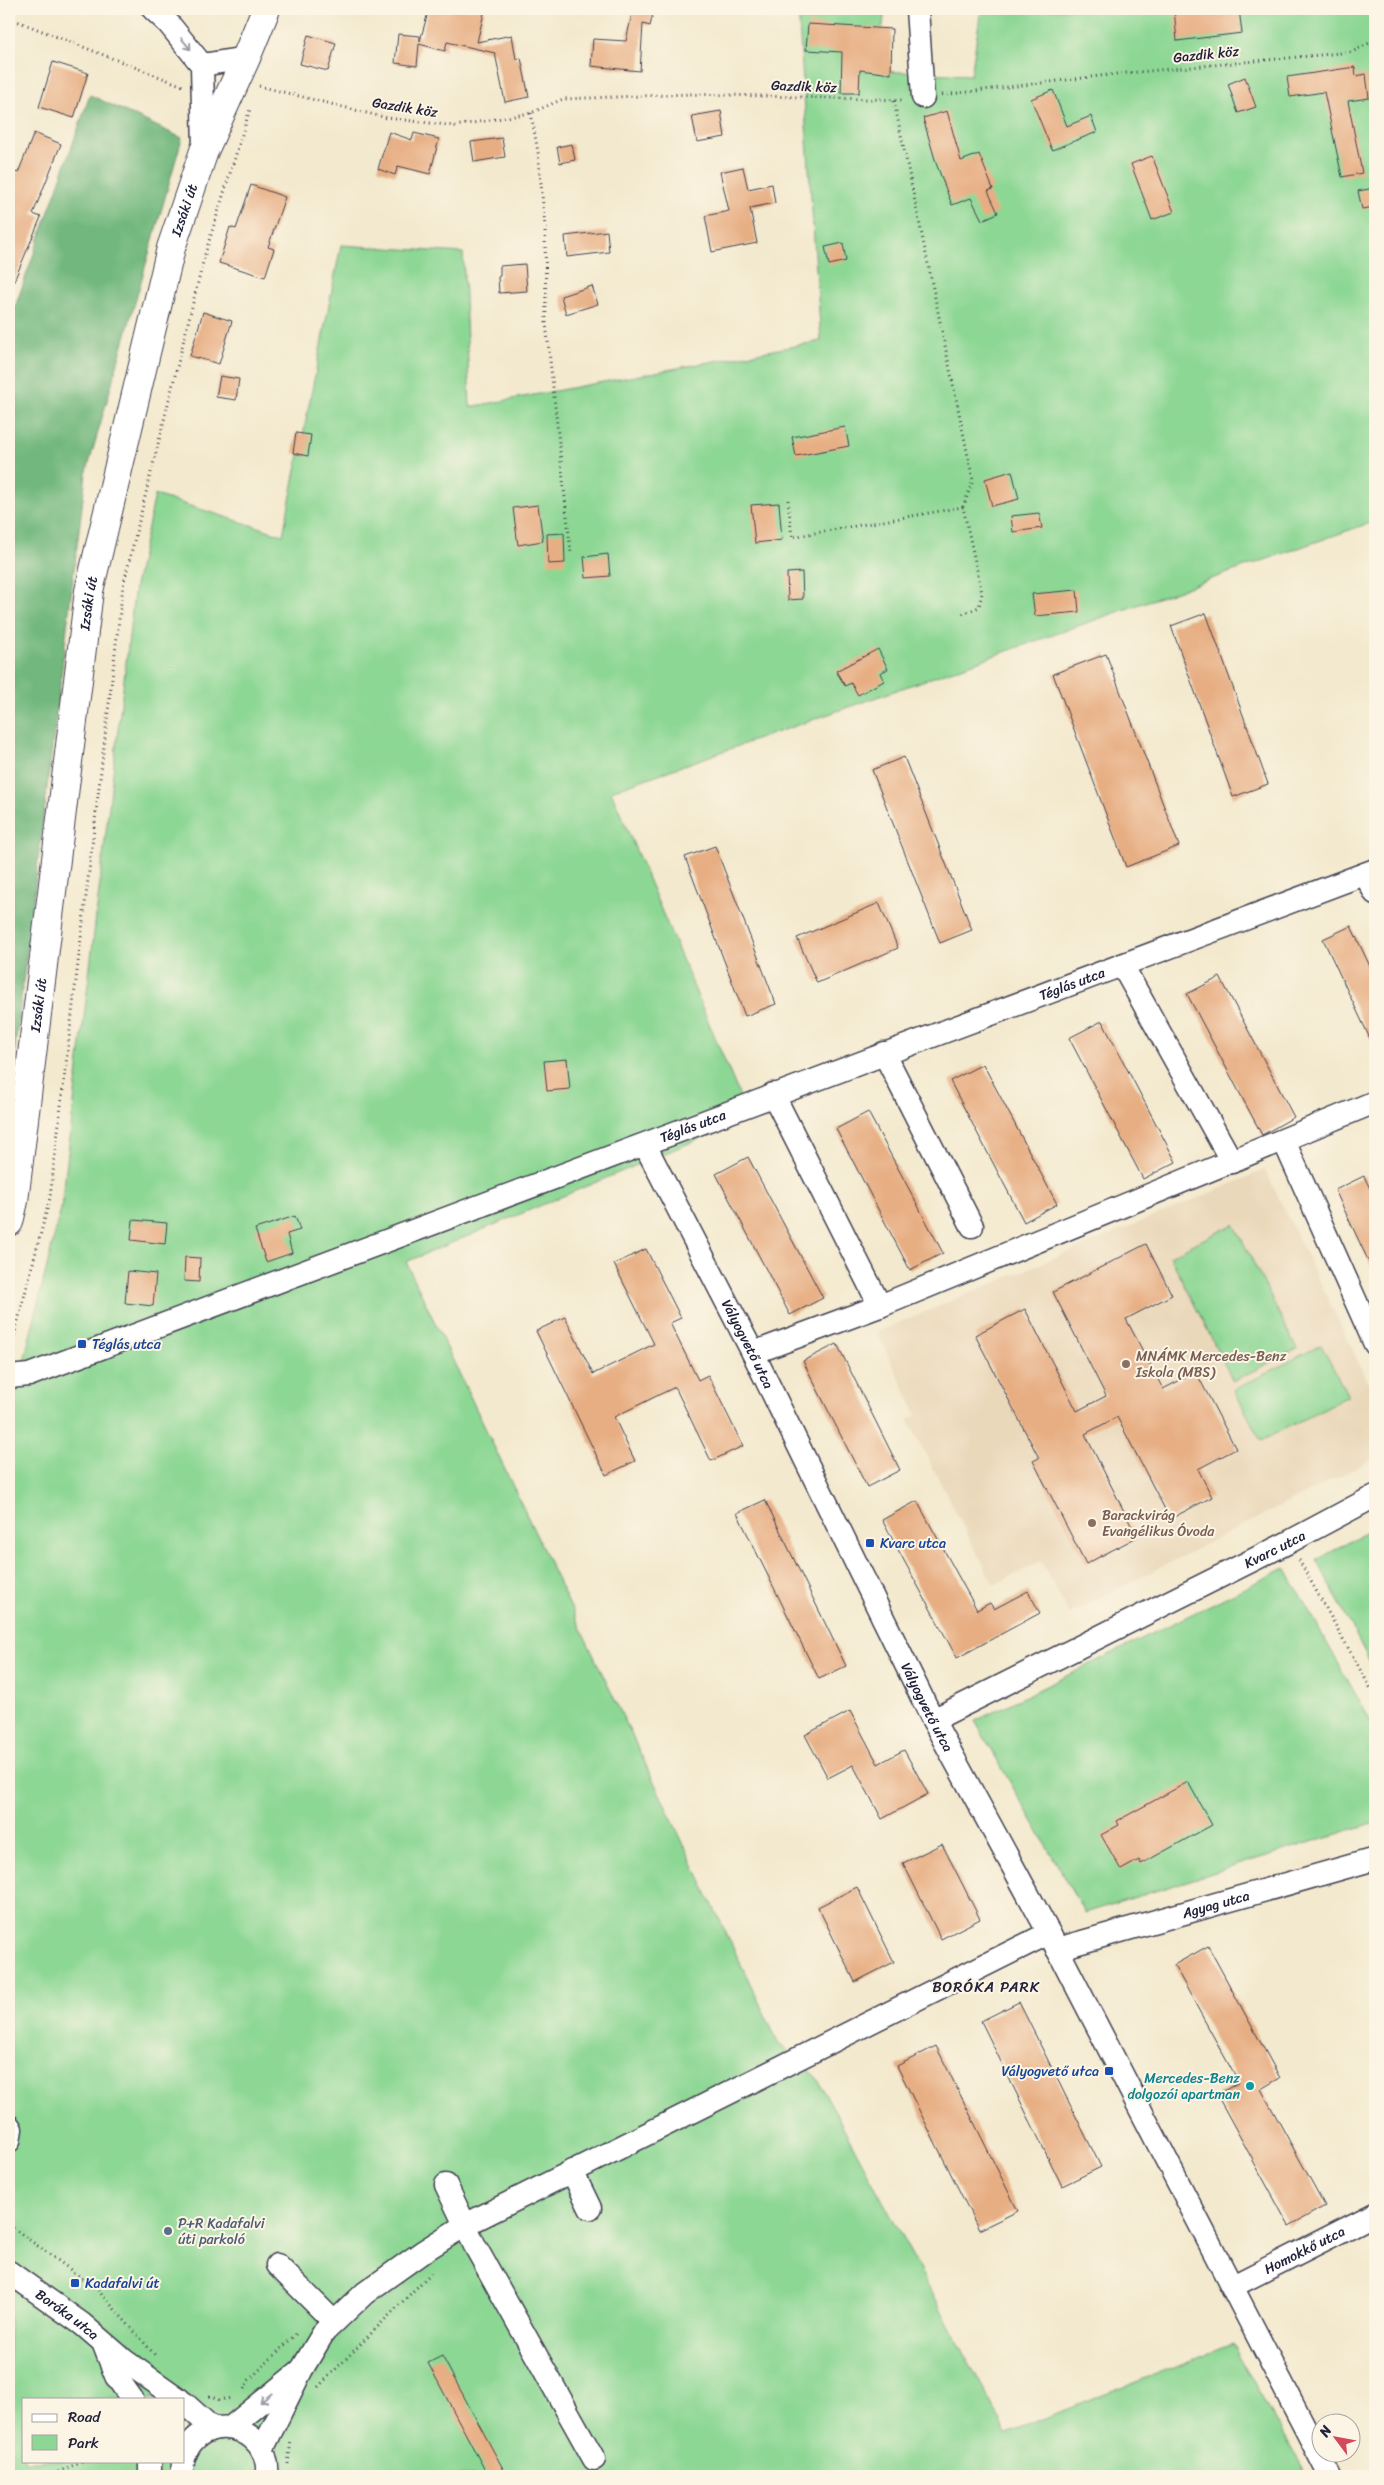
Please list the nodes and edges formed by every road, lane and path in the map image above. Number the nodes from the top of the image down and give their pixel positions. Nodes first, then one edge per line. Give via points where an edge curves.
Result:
1 (152, 9) edge
2 (266, 9) edge
3 (916, 9) edge
4 (172, 16) edge
5 (9, 18) edge
6 (1375, 40) edge
7 (202, 65) junction
8 (251, 79) junction
9 (203, 94) junction
10 (923, 97) junction
11 (894, 101) junction
12 (252, 104) dead end
13 (531, 113) junction
14 (204, 151) junction
15 (788, 500) dead end
16 (963, 507) junction
17 (571, 553) dead end
18 (962, 614) dead end
19 (1372, 879) edge
20 (1122, 965) junction
21 (884, 1053) junction
22 (773, 1094) junction
23 (1375, 1102) edge
24 (1284, 1140) junction
25 (645, 1145) junction
26 (1232, 1162) junction
27 (9, 1222) edge
28 (972, 1226) dead end
29 (880, 1306) junction
30 (1375, 1344) edge
31 (753, 1353) junction
32 (9, 1355) edge
33 (9, 1377) edge
34 (1375, 1496) edge
35 (1289, 1542) junction
36 (1375, 1696) edge
37 (933, 1720) junction
38 (1375, 1859) edge
39 (1053, 1941) junction
40 (9, 2126) edge
41 (9, 2141) edge
42 (572, 2171) junction
43 (446, 2185) dead end
44 (590, 2208) dead end
45 (1375, 2214) edge
46 (9, 2225) edge
47 (465, 2225) junction
48 (277, 2265) dead end
49 (439, 2268) dead end
50 (9, 2272) edge
51 (1233, 2286) junction
52 (334, 2322) junction
53 (102, 2342) junction
54 (125, 2361) junction
55 (160, 2361) dead end
56 (302, 2369) junction
57 (313, 2393) dead end
58 (238, 2395) dead end
59 (131, 2398) edge
60 (152, 2398) edge
61 (178, 2398) edge
62 (192, 2398) edge
63 (279, 2419) junction
64 (222, 2428) junction
65 (262, 2450) junction
66 (185, 2455) edge
67 (594, 2459) dead end
68 (81, 2462) edge
69 (150, 2462) edge
70 (183, 2462) edge
71 (278, 2472) edge
72 (49, 2476) edge
73 (150, 2476) edge
74 (182, 2476) edge
75 (1330, 2476) edge

1 - 4 street
2 - 8 main road, Izsáki út
3 - 10 street
4 -> 7 street
5 - 9 path
6 - 10 path, Gazdik köz via 1352,52
7 - 8 street
7 - 9 street
8 - 13 path, Gazdik köz via 387,118 455,126
8 - 14 main road, Izsáki út
9 - 14 street
10 - 11 path, Gazdik köz
11 - 13 path, Gazdik köz via 692,94 563,99
11 - 16 path via 973,480
12 - 32 path via 205,254 123,586 50,1198
13 - 17 path via 545,226 546,323
14 - 27 main road, Izsáki út via 171,248 88,592
15 - 16 path via 792,537
16 - 18 path via 982,594 979,607
19 - 20 street, Téglás utca
20 - 21 street, Téglás utca
20 - 26 street
21 - 22 street, Téglás utca
21 - 28 street
22 - 25 street, Téglás utca
22 - 29 street
23 - 24 street
24 - 26 street
24 - 30 street
25 - 31 street, Vályogvető utca
25 - 33 street, Téglás utca via 29,1375
26 - 29 street
29 - 31 street
31 - 37 street, Vályogvető utca
34 - 35 street, Kvarc utca
35 - 36 path
35 - 37 street, Kvarc utca
37 - 39 street, Vályogvető utca
38 - 39 street, Agyag utca
39 - 42 street, Agyag utca
39 - 51 street, Vályogvető utca
40 - 41 street
42 - 44 street
42 - 47 street, Agyag utca
43 - 47 street
45 - 51 street, Homokkő utca
46 - 55 path via 96,2289
47 - 52 street, Agyag utca via 387,2276
47 - 67 street
48 - 52 street
49 - 57 path via 389,2314
50 - 53 street, Boróka utca
51 - 75 street, Vályogvető utca
52 - 56 street, Agyag utca via 324,2332
53 - 54 street, Boróka utca
53 - 59 street via 116,2376
54 - 60 street, Boróka utca
54 - 61 street, Boróka utca
56 - 63 street
56 -> 64 street via 250,2399
58 - 62 path via 218,2400
62 - 64 street
63 - 65 street
63 - 71 path via 292,2428
64 - 65 street via 249,2435
64 - 66 street via 196,2438
65 - 71 street via 267,2462
68 - 72 path
69 - 73 street
70 - 74 street

